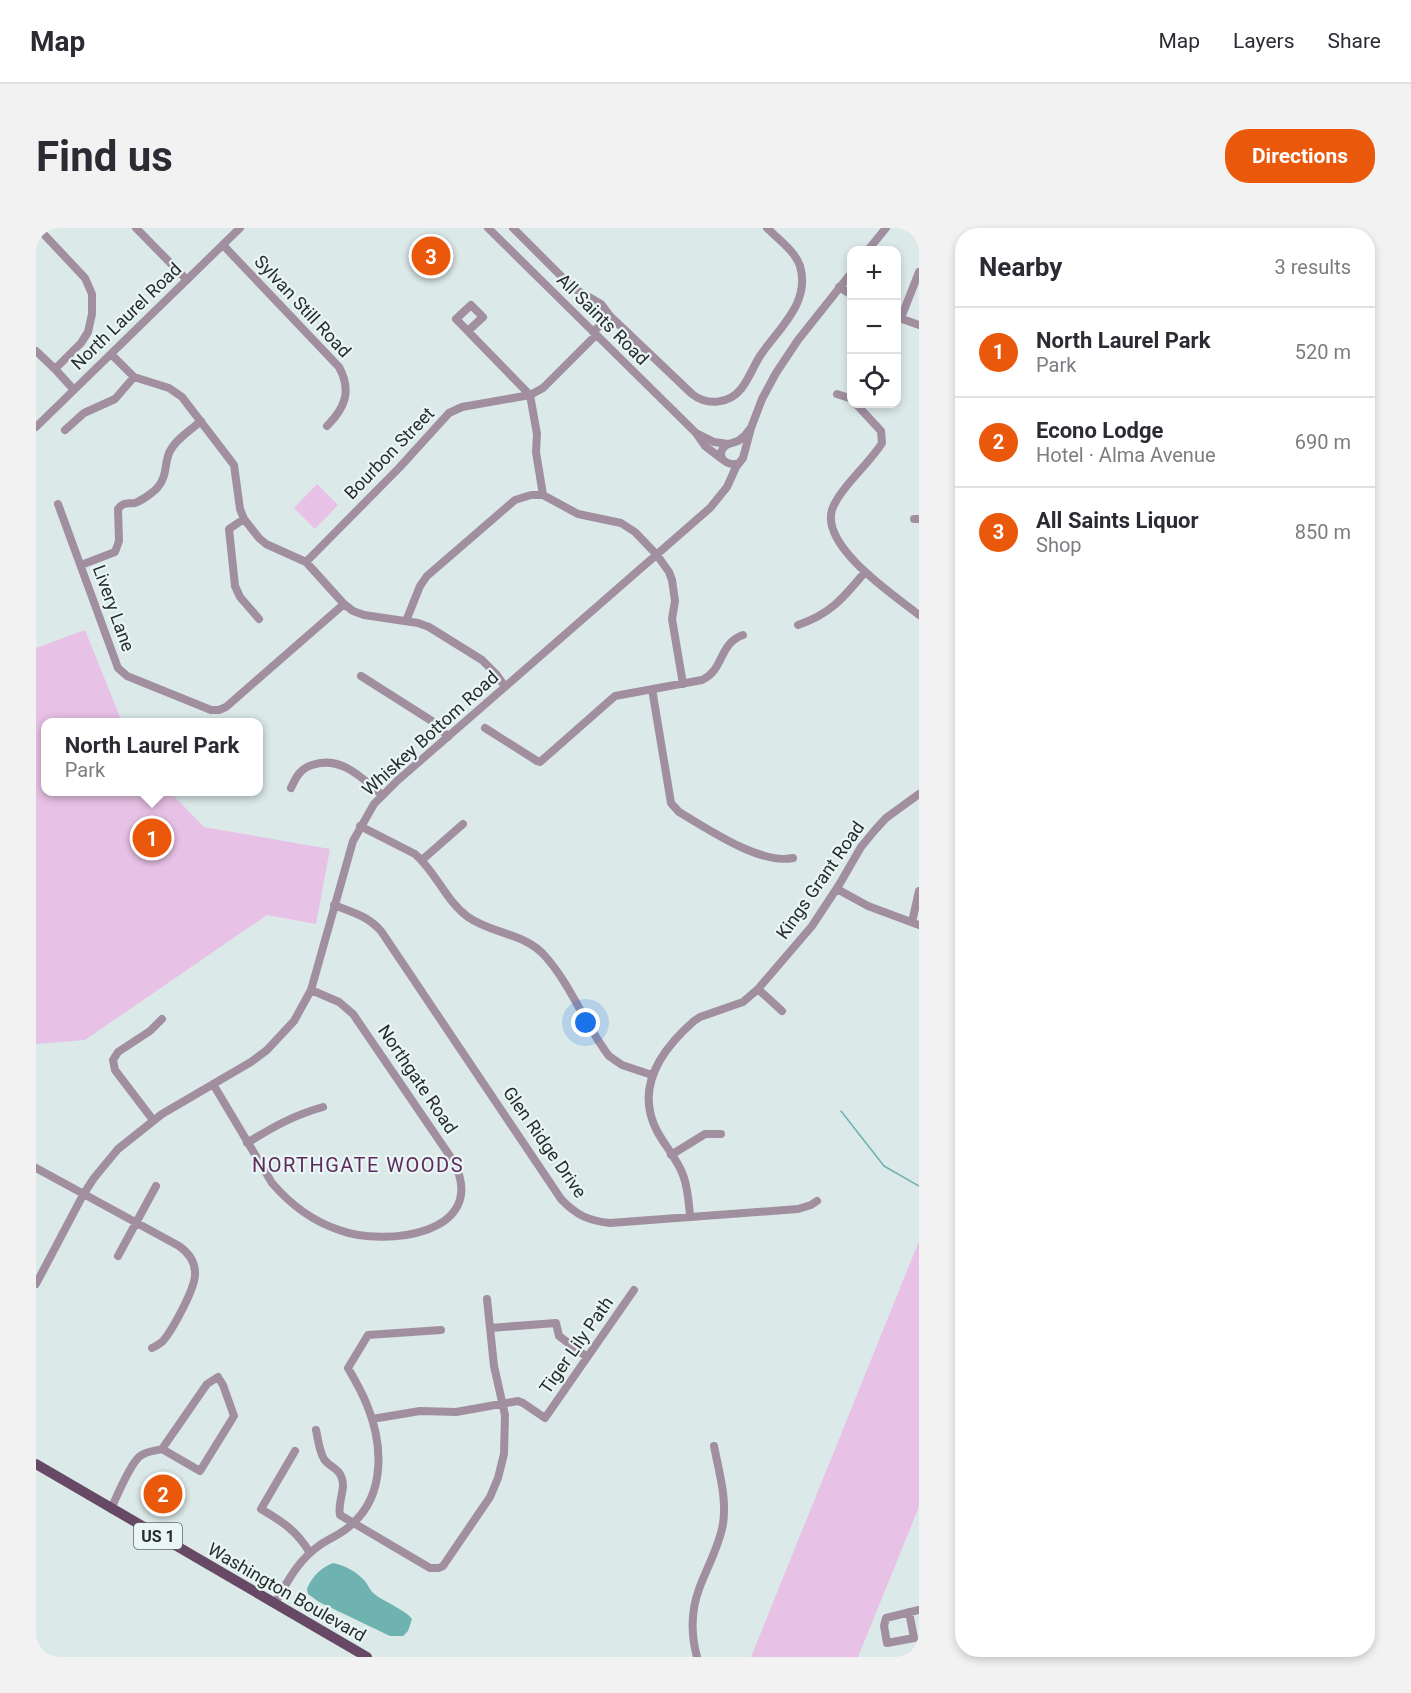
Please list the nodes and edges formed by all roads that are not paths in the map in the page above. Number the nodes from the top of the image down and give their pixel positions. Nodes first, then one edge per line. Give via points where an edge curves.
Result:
1 (38, 228) edge
2 (136, 228) edge
3 (240, 228) edge
4 (488, 228) edge
5 (513, 228) edge
6 (767, 228) edge
7 (886, 228) edge
8 (223, 245) junction
9 (871, 246) edge
10 (919, 272) edge
11 (847, 278) edge
12 (187, 280) junction
13 (839, 287) junction
14 (847, 292) edge
15 (901, 313) edge
16 (610, 316) junction
17 (901, 319) edge
18 (919, 325) edge
19 (468, 331) dead end
20 (595, 334) junction
21 (36, 351) edge
22 (111, 354) junction
23 (55, 369) junction
24 (135, 377) junction
25 (74, 390) junction
26 (837, 394) dead end
27 (530, 395) junction
28 (847, 397) edge
29 (860, 408) edge
30 (201, 421) junction
31 (327, 426) dead end
32 (36, 427) edge
33 (752, 428) junction
34 (65, 430) dead end
35 (696, 433) junction
36 (730, 443) junction
37 (744, 453) junction
38 (723, 460) junction
39 (739, 463) junction
40 (721, 494) junction
41 (543, 495) junction
42 (58, 504) dead end
43 (244, 519) junction
44 (657, 555) junction
45 (306, 562) junction
46 (81, 564) junction
47 (865, 572) junction
48 (344, 604) junction
49 (918, 612) edge
50 (259, 619) dead end
51 (406, 621) junction
52 (798, 625) dead end
53 (743, 635) dead end
54 (361, 676) dead end
55 (683, 684) junction
56 (505, 687) junction
57 (652, 688) junction
58 (485, 728) dead end
59 (448, 737) junction
60 (291, 788) dead end
61 (919, 794) edge
62 (382, 795) junction
63 (463, 824) dead end
64 (360, 826) junction
65 (793, 858) dead end
66 (422, 860) junction
67 (837, 889) junction
68 (919, 891) edge
69 (334, 905) junction
70 (916, 924) edge
71 (758, 989) junction
72 (311, 990) junction
73 (782, 1011) dead end
74 (162, 1019) dead end
75 (652, 1075) junction
76 (213, 1084) junction
77 (323, 1107) dead end
78 (153, 1120) junction
79 (721, 1134) dead end
80 (247, 1143) junction
81 (671, 1155) junction
82 (36, 1168) edge
83 (156, 1186) dead end
84 (83, 1195) junction
85 (817, 1201) dead end
86 (690, 1217) junction
87 (136, 1224) junction
88 (118, 1256) dead end
89 (36, 1284) edge
90 (633, 1290) dead end
91 (488, 1299) dead end
92 (490, 1328) junction
93 (441, 1330) dead end
94 (152, 1348) dead end
95 (587, 1357) junction
96 (503, 1403) junction
97 (372, 1419) junction
98 (316, 1430) dead end
99 (714, 1446) dead end
100 (162, 1449) junction
101 (295, 1451) dead end
102 (36, 1464) edge
103 (111, 1509) junction
104 (353, 1524) junction
105 (310, 1552) junction
106 (275, 1603) junction
107 (919, 1610) edge
108 (909, 1612) dead end
109 (367, 1657) edge
110 (697, 1657) edge

1 - 23 street via 85,278 92,294 88,332
2 - 12 street
3 - 8 street, North Laurel Road
4 - 20 street, All Saints Road
5 - 16 street via 573,288 600,304
6 - 16 street via 797,259 802,282 798,302 743,387 733,396 718,402 699,399
7 - 9 street
8 - 12 street, North Laurel Road
8 - 31 street, Sylvan Still Road via 339,367 345,381 345,400
10 - 15 street
11 - 13 street
12 - 22 street, North Laurel Road
13 - 14 street
13 - 33 street via 776,373
16 - 20 street, Bourbon Street
17 - 18 street
19 - 27 street
20 - 27 street, Bourbon Street via 543,388
20 - 35 street, All Saints Road
21 - 23 street
22 - 24 street
22 - 25 street, North Laurel Road
23 - 25 street
24 - 30 street via 175,392
24 - 34 street via 115,399 84,413
25 - 32 street, North Laurel Road
26 - 28 street
27 - 41 street
27 - 45 street, Bourbon Street via 462,407 449,413
29 - 47 street via 881,431 882,444 839,497 831,518 834,533
30 - 43 street via 234,465
30 - 46 street via 170,450 158,487 118,509 119,541 115,552
33 - 36 street
33 - 37 street
35 - 36 street, All Saints Road
35 - 38 street, All Saints Road
36 - 37 street via 740,446
36 - 38 street via 722,450
37 - 39 street
38 - 39 street via 731,465
38 - 40 street via 727,474
39 - 40 street, Whiskey Bottom Road
40 - 44 street, Whiskey Bottom Road
41 - 44 street via 578,514 629,527
41 - 51 street via 515,500 426,576
42 - 46 street, Livery Lane
43 - 45 street via 266,544
43 - 50 street via 230,529 235,586
44 - 55 street via 674,588 672,620
44 - 56 street, Whiskey Bottom Road
45 - 48 street
46 - 48 street, Livery Lane via 118,668 127,676 215,711 226,707
47 - 49 street
47 - 52 street via 831,609
48 - 51 street via 363,615
51 - 56 street via 429,627 482,660
53 - 55 street via 725,648 713,674
54 - 59 street via 435,723
55 - 57 street
56 - 59 street, Whiskey Bottom Road
57 - 58 street via 615,696 540,762
57 - 65 street via 674,808 753,852 775,859
59 - 62 street, Whiskey Bottom Road
60 - 62 street via 304,769 331,762 350,769
61 - 67 street, Kings Grant Road via 875,830
62 - 64 street, Whiskey Bottom Road
63 - 66 street
64 - 66 street
64 - 69 street, Whiskey Bottom Road
66 - 75 street via 462,912 489,928 530,943 543,954 609,1056
67 - 70 street via 867,906
67 - 71 street, Kings Grant Road via 812,926
68 - 70 street
69 - 72 street, Whiskey Bottom Road
69 - 86 street, Glen Ridge Drive via 365,916 381,931 569,1208 578,1215 610,1223
71 - 73 street
71 - 75 street, Kings Grant Road via 743,1002 694,1021 662,1056
72 - 76 street, Whiskey Bottom Road via 294,1021 267,1050
72 - 80 street, Northgate Road via 339,1002 353,1014 454,1162 460,1181 457,1207 444,1222 409,1235 375,1238 339,1231 308,1215 282,1195
74 - 78 street via 113,1060 115,1070
75 - 81 street, Kings Grant Road via 649,1109
76 - 78 street, Whiskey Bottom Road
76 - 80 street, Northgate Road
77 - 80 street via 281,1122
78 - 84 street, Whiskey Bottom Road via 118,1149
79 - 81 street via 705,1134
81 - 86 street, Kings Grant Road via 683,1176
82 - 84 street
83 - 87 street
84 - 87 street
84 - 89 street, Whiskey Bottom Road
85 - 86 street, Glen Ridge Drive via 798,1209
87 - 88 street
87 - 94 street via 186,1251 195,1274 192,1291 167,1336
90 - 95 street, Tiger Lily Path
91 - 92 street
92 - 95 street via 556,1323 558,1336
92 - 96 street
93 - 97 street via 368,1335 348,1368
95 - 96 street, Tiger Lily Path via 545,1418 518,1401
96 - 97 street, Tiger Lily Path via 456,1412
96 - 104 street via 505,1442 494,1488 443,1566 430,1568
97 - 104 street via 378,1477 370,1501
98 - 104 street via 324,1459 342,1478 340,1515
99 - 110 street via 724,1513 717,1545 695,1602 692,1626
100 - 100 street via 207,1384 218,1377 234,1416 201,1471
100 - 103 street via 140,1456
101 - 105 street via 261,1509 292,1529
102 - 103 main road, Washington Boulevard / US 1
103 - 106 main road, Washington Boulevard / US 1
104 - 105 street
105 - 106 street via 296,1567
106 - 109 main road, Washington Boulevard / US 1
107 - 108 street

